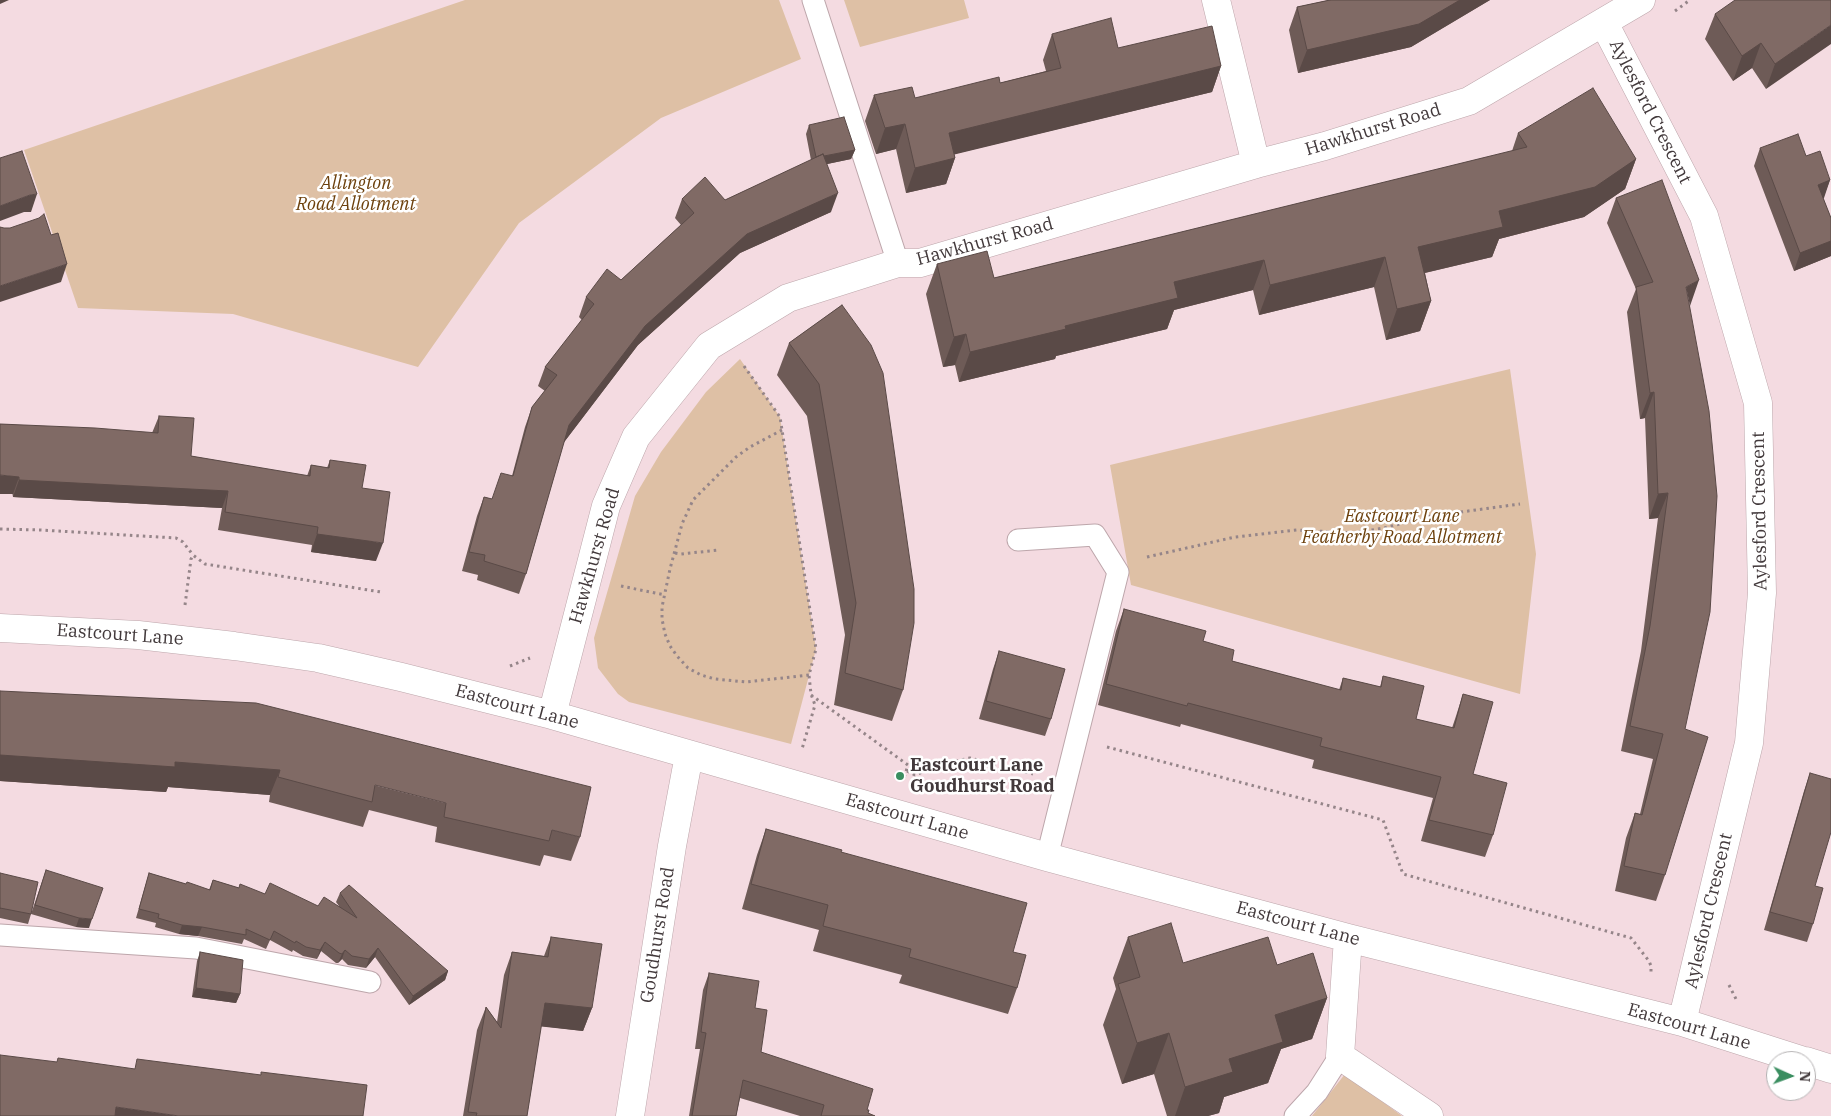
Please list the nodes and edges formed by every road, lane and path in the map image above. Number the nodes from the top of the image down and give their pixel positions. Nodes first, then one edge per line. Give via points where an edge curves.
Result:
1 (813, 0) edge
2 (1216, 0) edge
3 (1641, 0) edge
4 (1604, 23) junction
5 (1256, 164) junction
6 (898, 264) junction
7 (723, 337) junction
8 (782, 430) junction
9 (1520, 504) dead end
10 (0, 530) edge
11 (1018, 540) dead end
12 (719, 550) dead end
13 (675, 553) junction
14 (193, 555) junction
15 (1118, 572) junction
16 (618, 585) dead end
17 (381, 592) dead end
18 (665, 595) junction
19 (185, 607) dead end
20 (0, 628) edge
21 (809, 675) junction
22 (811, 694) junction
23 (552, 714) junction
24 (1077, 739) junction
25 (802, 749) dead end
26 (689, 755) junction
27 (907, 771) junction
28 (1066, 782) junction
29 (894, 813) junction
30 (1047, 857) junction
31 (0, 936) edge
32 (1348, 938) junction
33 (1659, 970) dead end
34 (370, 982) dead end
35 (1682, 1022) junction
36 (1773, 1051) edge
37 (1340, 1056) junction
38 (1816, 1064) edge
39 (1831, 1069) edge
40 (630, 1116) edge
41 (1295, 1116) edge
42 (1429, 1116) edge

1 - 6 lane
2 - 5 street
3 - 4 street, Hawkhurst Road
4 - 5 street, Hawkhurst Road via 1469,101
4 - 35 street, Aylesford Crescent via 1704,216 1758,403 1762,593 1749,743
5 - 6 street, Hawkhurst Road via 920,262
6 - 7 street, Hawkhurst Road via 788,298
7 - 8 path via 780,417
7 - 23 street, Hawkhurst Road via 709,346 636,437 606,506
8 - 13 path via 736,457 696,496 682,524
8 - 21 path via 816,649
9 - 15 path via 1431,516 1353,533 1297,530 1235,537 1152,555
10 - 14 path via 176,538
11 - 15 lane via 1095,535
12 - 13 path
13 - 18 path
14 - 17 path via 206,564
14 - 19 path
15 - 24 lane
16 - 18 path
18 - 21 path via 662,619 665,634 677,656 692,671 716,679 746,682
20 - 23 street, Eastcourt Lane via 138,635 300,655
21 - 22 path
22 - 25 path via 814,705
22 - 27 path via 908,764
23 - 26 street, Eastcourt Lane
24 - 28 lane
24 - 33 path via 1383,820 1403,874 1630,938 1649,961 1651,975
26 - 29 street, Eastcourt Lane
26 - 40 street, Goudhurst Road
27 - 28 path via 915,775 970,758
27 - 29 path
28 - 30 lane
29 - 30 street, Eastcourt Lane
30 - 32 street, Eastcourt Lane
31 - 34 lane via 196,948
32 - 35 street, Eastcourt Lane
32 - 37 street
35 - 36 street, Eastcourt Lane
37 - 41 lane via 1317,1092
37 - 42 street
38 - 39 street, Eastcourt Lane

